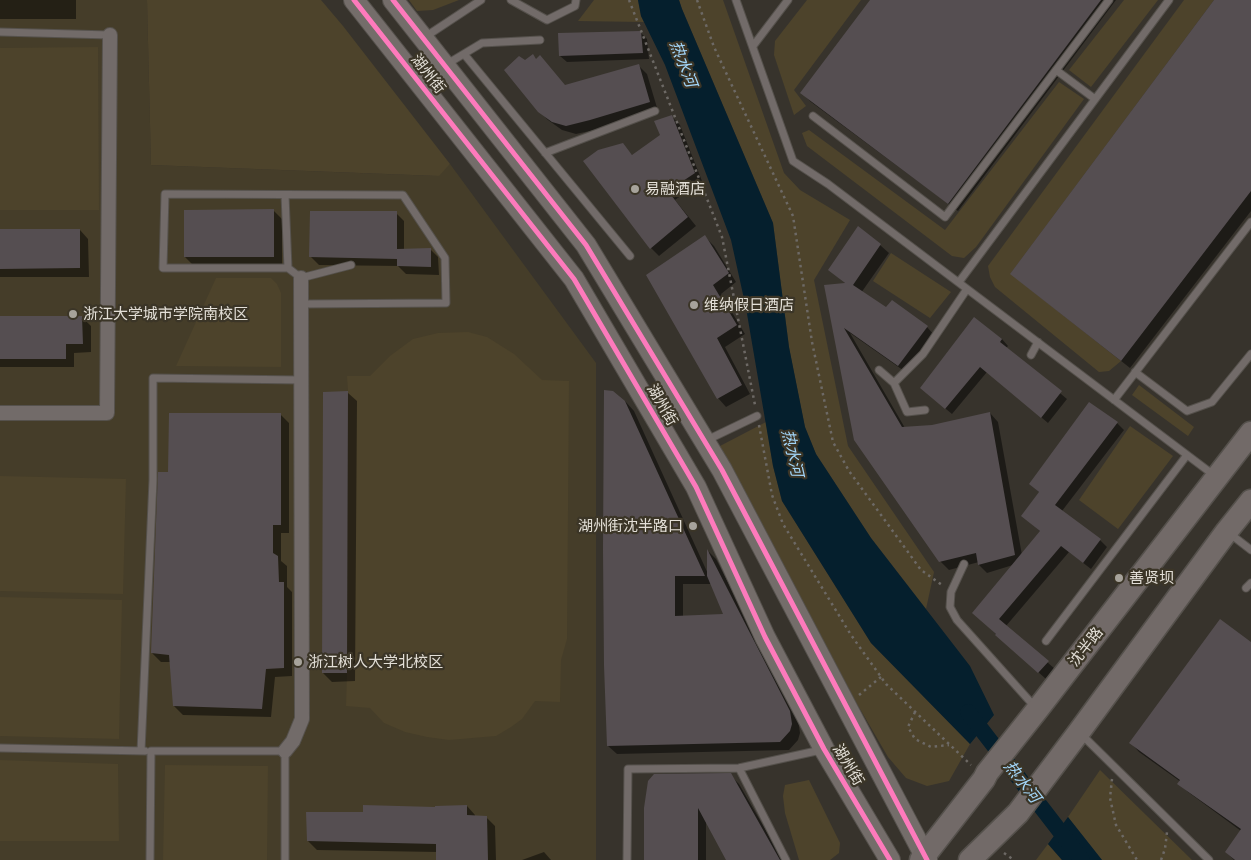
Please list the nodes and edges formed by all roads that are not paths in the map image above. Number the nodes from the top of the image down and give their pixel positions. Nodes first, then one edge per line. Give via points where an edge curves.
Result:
1 (354, 0) edge
2 (393, 0) edge
3 (481, 0) edge
4 (511, 0) edge
5 (576, 0) edge
6 (736, 0) edge
7 (788, 0) edge
8 (1109, 0) edge
9 (1169, 0) edge
10 (0, 32) edge
11 (110, 35) joint
12 (423, 39) junction
13 (540, 40) dead end
14 (752, 46) junction
15 (464, 54) junction
16 (445, 66) junction
17 (1056, 70) junction
18 (1095, 99) junction
19 (656, 111) dead end
20 (813, 116) dead end
21 (545, 152) junction
22 (284, 195) junction
23 (1251, 222) edge
24 (630, 256) dead end
25 (352, 265) dead end
26 (288, 268) junction
27 (301, 278) junction
28 (958, 282) junction
29 (967, 289) junction
30 (301, 304) junction
31 (1038, 342) junction
32 (1251, 354) edge
33 (1031, 355) dead end
34 (879, 370) dead end
35 (1135, 372) junction
36 (301, 380) junction
37 (894, 383) junction
38 (1114, 400) junction
39 (925, 410) dead end
40 (0, 413) edge
41 (757, 416) road end
42 (1251, 434) edge
43 (705, 441) junction
44 (1187, 455) junction
45 (1217, 478) junction
46 (1251, 501) edge
47 (1227, 531) junction
48 (1251, 550) edge
49 (964, 564) dead end
50 (1046, 641) dead end
51 (1031, 717) junction
52 (1079, 732) junction
53 (0, 748) edge
54 (824, 749) junction
55 (141, 751) junction
56 (151, 751) junction
57 (285, 751) junction
58 (738, 768) junction
59 (924, 859) edge
60 (150, 860) edge
61 (285, 860) edge
62 (628, 860) edge
63 (786, 860) edge
64 (890, 860) edge
65 (970, 860) edge
66 (1209, 860) edge

1 - 54 main road, 湖州街 via 574,278 696,487 766,637
2 - 12 main road, 湖州街
3 - 12 lane
4 - 5 lane via 546,20 575,6
6 - 14 lane
7 - 14 lane
8 - 17 lane
9 - 18 lane
10 - 11 lane
11 - 40 street via 107,413
12 - 16 main road, 湖州街
13 - 15 lane via 482,43
14 - 28 lane via 793,161
15 - 16 lane
15 - 21 lane
16 - 43 main road, 湖州街 via 586,245
17 - 18 lane
17 - 20 lane via 945,217
18 - 28 lane
19 - 21 lane
21 - 24 lane
22 - 26 lane
22 - 26 lane via 165,194 163,268
22 - 30 lane via 403,195 445,258 446,304
23 - 35 lane
25 - 27 lane
26 - 27 lane
27 - 30 street
28 - 29 lane
29 - 31 lane
29 - 37 lane via 923,354
30 - 36 street
31 - 33 lane
31 - 38 lane
32 - 35 lane via 1212,402 1187,411
34 - 37 lane
35 - 38 lane
36 - 55 lane via 153,378 153,480
36 - 57 street via 302,719
37 - 39 lane via 907,412
38 - 44 lane
41 - 43 lane
42 - 45 main road, 沈半路
43 - 59 main road, 湖州街
44 - 45 lane
44 - 50 lane
45 - 51 main road, 沈半路
46 - 47 main road
47 - 48 lane
47 - 52 main road
49 - 51 lane via 951,592 950,607
51 - 59 main road, 沈半路
52 - 65 main road via 1018,813
52 - 66 lane
53 - 55 lane
54 - 58 lane
54 - 64 main road, 湖州街
55 - 56 lane
56 - 57 lane
56 - 60 lane
57 - 61 lane
58 - 62 lane via 628,769
58 - 63 lane

